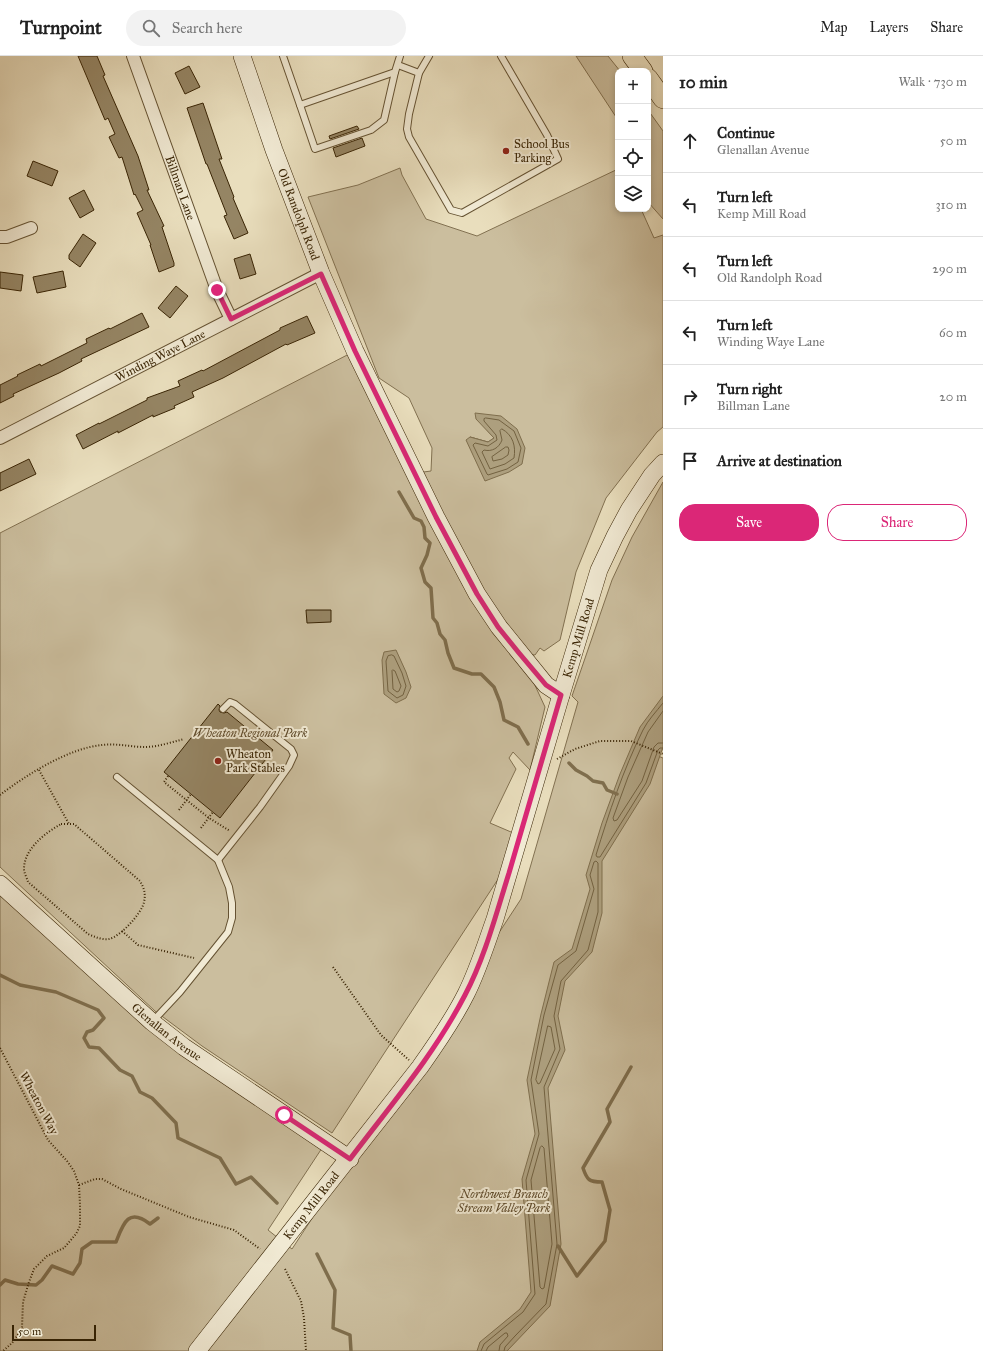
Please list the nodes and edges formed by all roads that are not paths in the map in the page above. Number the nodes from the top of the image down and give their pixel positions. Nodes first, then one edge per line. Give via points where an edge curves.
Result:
1 (133, 56) edge
2 (242, 56) edge
3 (284, 56) edge
4 (400, 56) edge
5 (429, 56) edge
6 (501, 56) edge
7 (632, 56) edge
8 (398, 65) junction
9 (641, 68) edge
10 (395, 72) junction
11 (420, 73) junction
12 (651, 82) edge
13 (663, 98) edge
14 (300, 105) junction
15 (31, 228) dead end
16 (0, 237) edge
17 (321, 274) junction
18 (231, 319) junction
19 (0, 438) edge
20 (663, 462) edge
21 (561, 695) junction
22 (224, 709) dead end
23 (117, 777) dead end
24 (218, 860) junction
25 (0, 884) edge
26 (152, 1022) junction
27 (350, 1159) junction
28 (197, 1351) edge

1 - 18 street, Billman Lane via 214,283
2 - 17 street, Old Randolph Road
3 - 14 lane
4 - 8 lane
5 - 11 lane
6 - 11 lane via 558,159 462,213 451,210 409,137 409,114
7 - 9 main road
8 - 10 lane
8 - 11 lane
10 - 14 lane
10 - 14 lane via 384,120 371,130 315,149
12 - 13 main road
15 - 16 street via 8,237
17 - 18 street, Winding Waye Lane
17 - 21 street, Old Randolph Road via 355,351 436,517 477,594 498,627 546,685
18 - 19 street, Winding Waye Lane
20 - 21 street, Kemp Mill Road via 630,510 599,570
21 - 27 street, Kemp Mill Road via 484,951 465,994 444,1032 420,1067
22 - 24 lane via 230,702 235,704 291,749 294,755 260,807
23 - 24 lane
24 - 26 lane via 229,887 232,903 232,918 228,932 180,992
25 - 26 street, Glenallan Avenue
26 - 27 street, Glenallan Avenue via 184,1047
27 - 28 street, Kemp Mill Road

